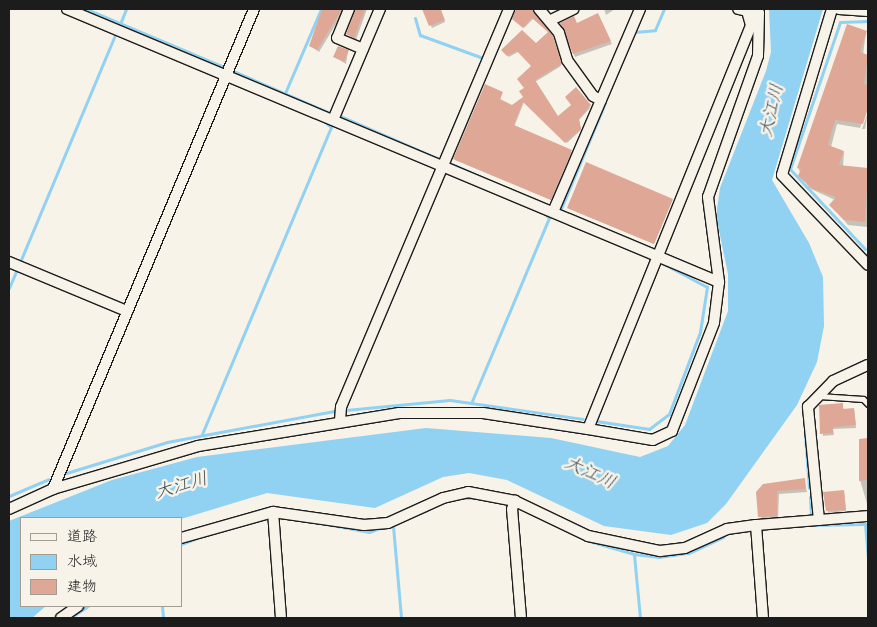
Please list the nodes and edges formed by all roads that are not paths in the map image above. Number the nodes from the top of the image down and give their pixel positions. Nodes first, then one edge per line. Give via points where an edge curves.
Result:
1 (67, 9) edge
2 (254, 9) edge
3 (349, 9) edge
4 (380, 9) edge
5 (509, 9) edge
6 (539, 9) edge
7 (574, 9) edge
8 (640, 9) edge
9 (832, 9) edge
10 (840, 9) edge
11 (742, 10) edge
12 (868, 11) edge
13 (551, 20) junction
14 (363, 49) junction
15 (225, 76) junction
16 (600, 100) junction
17 (333, 120) junction
18 (445, 166) junction
19 (553, 212) junction
20 (658, 256) junction
21 (866, 258) edge
22 (9, 262) edge
23 (719, 282) junction
24 (127, 311) junction
25 (868, 365) edge
26 (817, 395) junction
27 (868, 404) edge
28 (340, 421) junction
29 (588, 430) junction
30 (53, 489) junction
31 (515, 501) junction
32 (9, 509) edge
33 (273, 512) junction
34 (868, 516) edge
35 (819, 520) junction
36 (756, 525) junction
37 (182, 538) edge
38 (77, 607) edge
39 (61, 618) edge
40 (281, 618) edge
41 (521, 618) edge
42 (763, 618) edge

1 - 15 street
2 - 15 street
3 - 14 street via 337,38
4 - 14 street
5 - 18 street
6 - 13 street
7 - 13 street
8 - 16 street
9 - 21 street via 782,175
10 - 12 street
11 - 20 street via 751,25
11 - 23 street via 759,13 758,56 708,197
13 - 16 street via 566,60
14 - 17 street
15 - 17 street
15 - 24 street
16 - 19 street
17 - 18 street
18 - 19 street
18 - 28 street via 341,408
19 - 20 street
20 - 23 street
20 - 29 street
22 - 24 street
23 - 29 street via 714,324 672,431 653,440
24 - 30 street
25 - 26 street via 833,381
26 - 27 lane via 863,399
26 - 35 street via 808,407
28 - 29 street via 450,410
28 - 30 street via 198,446
30 - 32 street
31 - 33 street via 468,492 443,498 388,523 364,525
31 - 36 street via 588,536 660,551 685,548 735,527
31 - 41 street via 512,509
33 - 37 street
33 - 40 street
34 - 35 street
35 - 36 street
36 - 42 street
38 - 39 street

